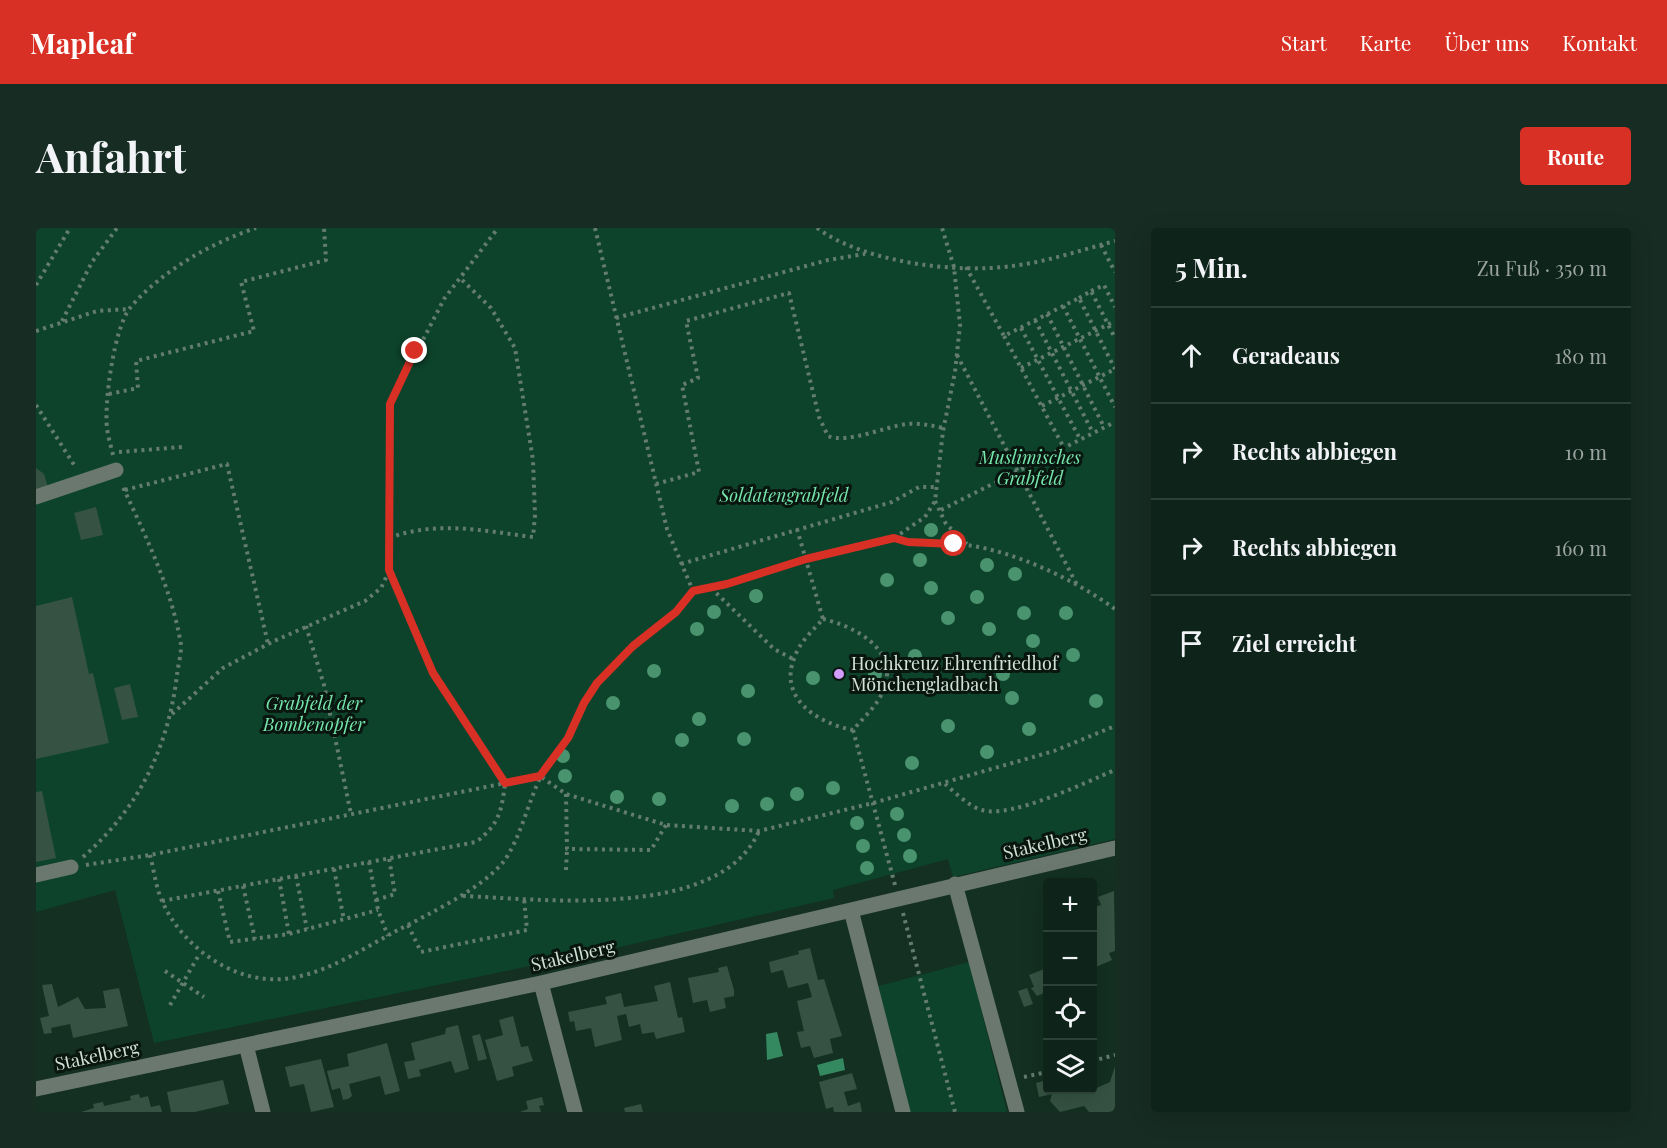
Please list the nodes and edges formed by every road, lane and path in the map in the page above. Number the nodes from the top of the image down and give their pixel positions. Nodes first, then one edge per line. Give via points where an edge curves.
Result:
1 (70, 228) edge
2 (117, 228) edge
3 (256, 228) edge
4 (324, 228) edge
5 (498, 228) edge
6 (595, 228) edge
7 (817, 228) edge
8 (942, 228) edge
9 (1115, 241) edge
10 (1101, 245) junction
11 (866, 254) junction
12 (954, 267) junction
13 (966, 267) junction
14 (1115, 272) edge
15 (460, 278) junction
16 (36, 285) edge
17 (1091, 291) junction
18 (1079, 298) junction
19 (1063, 306) junction
20 (1115, 307) edge
21 (129, 309) junction
22 (1047, 314) junction
23 (616, 318) junction
24 (1035, 320) junction
25 (62, 321) junction
26 (1115, 321) edge
27 (1108, 325) junction
28 (1021, 328) junction
29 (1096, 330) junction
30 (36, 331) edge
31 (1004, 336) junction
32 (1115, 338) edge
33 (1080, 339) junction
34 (1064, 346) junction
35 (1051, 353) junction
36 (957, 355) junction
37 (1038, 360) junction
38 (1021, 368) junction
39 (1115, 369) edge
40 (1101, 377) junction
41 (1083, 386) junction
42 (1071, 391) junction
43 (109, 394) junction
44 (1058, 397) junction
45 (36, 405) edge
46 (1042, 406) junction
47 (1115, 407) edge
48 (1115, 422) edge
49 (943, 428) junction
50 (1104, 428) junction
51 (1093, 433) junction
52 (1080, 439) junction
53 (182, 447) dead end
54 (1064, 448) junction
55 (112, 453) junction
56 (116, 470) junction
57 (1017, 472) junction
58 (84, 480) junction
59 (656, 484) junction
60 (936, 488) junction
61 (125, 490) junction
62 (36, 497) edge
63 (935, 501) junction
64 (941, 510) junction
65 (797, 529) junction
66 (389, 538) junction
67 (894, 538) junction
68 (968, 545) junction
69 (806, 559) junction
70 (681, 564) junction
71 (389, 570) junction
72 (1077, 586) junction
73 (711, 587) junction
74 (693, 591) junction
75 (1115, 609) edge
76 (823, 618) junction
77 (306, 626) junction
78 (268, 644) junction
79 (794, 659) junction
80 (172, 714) junction
81 (1115, 726) edge
82 (853, 730) junction
83 (1115, 770) edge
84 (540, 776) junction
85 (505, 783) junction
86 (944, 783) junction
87 (566, 794) junction
88 (873, 803) junction
89 (351, 814) junction
90 (666, 825) junction
91 (759, 831) junction
92 (1115, 848) edge
93 (567, 849) junction
94 (150, 855) junction
95 (389, 858) junction
96 (369, 862) junction
97 (71, 867) junction
98 (334, 869) junction
99 (566, 870) dead end
100 (36, 874) edge
101 (296, 876) junction
102 (279, 879) junction
103 (955, 884) junction
104 (243, 886) junction
105 (218, 891) junction
106 (462, 896) junction
107 (524, 898) junction
108 (899, 898) junction
109 (376, 900) junction
110 (162, 901) junction
111 (378, 910) junction
112 (851, 910) junction
113 (344, 920) junction
114 (408, 925) junction
115 (307, 929) junction
116 (289, 934) junction
117 (387, 936) junction
118 (255, 939) junction
119 (200, 953) junction
120 (165, 971) dead end
121 (541, 983) junction
122 (184, 984) junction
123 (204, 997) dead end
124 (170, 1005) dead end
125 (246, 1045) junction
126 (1115, 1055) edge
127 (1097, 1059) edge
128 (1043, 1073) edge
129 (1009, 1081) junction
130 (36, 1089) edge
131 (263, 1112) edge
132 (575, 1112) edge
133 (903, 1112) edge
134 (956, 1112) edge
135 (1017, 1112) edge

1 - 16 path
2 - 25 path via 92,262
3 - 21 path via 182,264
4 - 43 path via 326,260 241,282 254,331 136,361 138,388
5 - 15 path
6 - 23 path
7 - 11 path
8 - 12 path
9 - 10 path
10 - 13 path via 1011,267
10 - 14 path
11 - 12 path
11 - 23 path via 828,260
12 - 13 path
12 - 36 path via 959,314
13 - 31 path
15 - 66 path via 444,299 390,404
15 - 66 path via 491,308 515,348 532,460 533,537 454,527 414,529
17 - 18 path
17 - 20 path via 1104,285
17 - 27 path
18 - 19 path
18 - 29 path
19 - 22 path
19 - 33 path
21 - 25 path via 97,311
21 - 43 path via 111,364
22 - 24 path
22 - 34 path
23 - 59 path
24 - 28 path
24 - 35 path
25 - 30 path
26 - 27 path
27 - 29 path
27 - 32 path
28 - 31 path
28 - 37 path
29 - 33 path
29 - 39 path
31 - 38 path
33 - 34 path
33 - 40 path
34 - 35 path
34 - 41 path
35 - 37 path
35 - 42 path
36 - 49 path
36 - 57 path
37 - 38 path
37 - 44 path
38 - 46 path
39 - 40 path
40 - 41 path
40 - 47 path
41 - 42 path
41 - 50 path
42 - 44 path
42 - 51 path
43 - 55 path via 107,426
44 - 46 path
44 - 52 path
45 - 58 path
46 - 54 path
48 - 50 path
49 - 59 path via 908,424 848,437 828,436 819,417 789,293 686,321 698,378 682,385 699,472
49 - 60 path
50 - 51 path
51 - 52 path
52 - 54 path
53 - 55 path
54 - 57 path
55 - 56 path
56 - 58 street
56 - 61 path
57 - 64 path
57 - 72 path
58 - 62 street
59 - 70 path
60 - 63 path
60 - 65 path via 919,487 892,502
61 - 78 path via 227,464
61 - 80 path via 165,579 181,642
63 - 64 path
63 - 67 path via 926,517
64 - 68 path via 946,524
65 - 69 path
65 - 70 path
66 - 71 path
67 - 68 path
67 - 69 path
68 - 72 path via 1041,567
69 - 73 path
69 - 76 path
70 - 74 path
71 - 77 path via 381,588 364,601
71 - 85 path via 433,673
72 - 75 path
73 - 74 path
73 - 79 path via 774,649
74 - 84 path via 676,612 633,646 597,683 568,738
76 - 79 path
76 - 82 path via 868,638 886,667 881,696
77 - 78 path
77 - 89 path via 324,685
78 - 80 path via 223,668
79 - 82 path via 790,680 798,701 813,716
80 - 97 path via 144,786 110,834
81 - 86 path via 1054,751
82 - 88 path
83 - 86 path via 1045,799 990,812 973,806
84 - 85 path
84 - 87 path
84 - 106 path via 504,861
85 - 89 path
85 - 95 path via 499,820 476,842
86 - 88 path
87 - 90 path
87 - 93 path
88 - 91 path
88 - 108 path
89 - 94 path
90 - 91 path
90 - 93 path via 651,850
91 - 107 path via 740,859 676,891 600,901
92 - 103 street, Stakelberg
93 - 99 path
94 - 97 path
94 - 110 path
95 - 96 path
95 - 109 path via 395,894
96 - 98 path
96 - 109 path
97 - 100 street
98 - 101 path
98 - 113 path
101 - 102 path
101 - 115 path
102 - 104 path
102 - 116 path
103 - 108 street, Stakelberg
103 - 129 street
104 - 105 path
104 - 118 path
105 - 110 path
105 - 118 path via 230,942
106 - 107 path
106 - 114 path
107 - 114 path via 527,930 421,952
108 - 112 street, Stakelberg
108 - 134 path
109 - 111 path
110 - 119 path via 177,929
111 - 113 path
111 - 117 path
112 - 121 street, Stakelberg
112 - 133 street
113 - 115 path
114 - 117 path
115 - 116 path
116 - 118 path
117 - 119 path via 339,962 290,979 262,978
119 - 122 path
120 - 122 path
121 - 125 street, Stakelberg
121 - 132 street
122 - 123 path
122 - 124 path
125 - 130 street, Stakelberg
125 - 131 street
126 - 127 path
128 - 129 path
129 - 135 street

